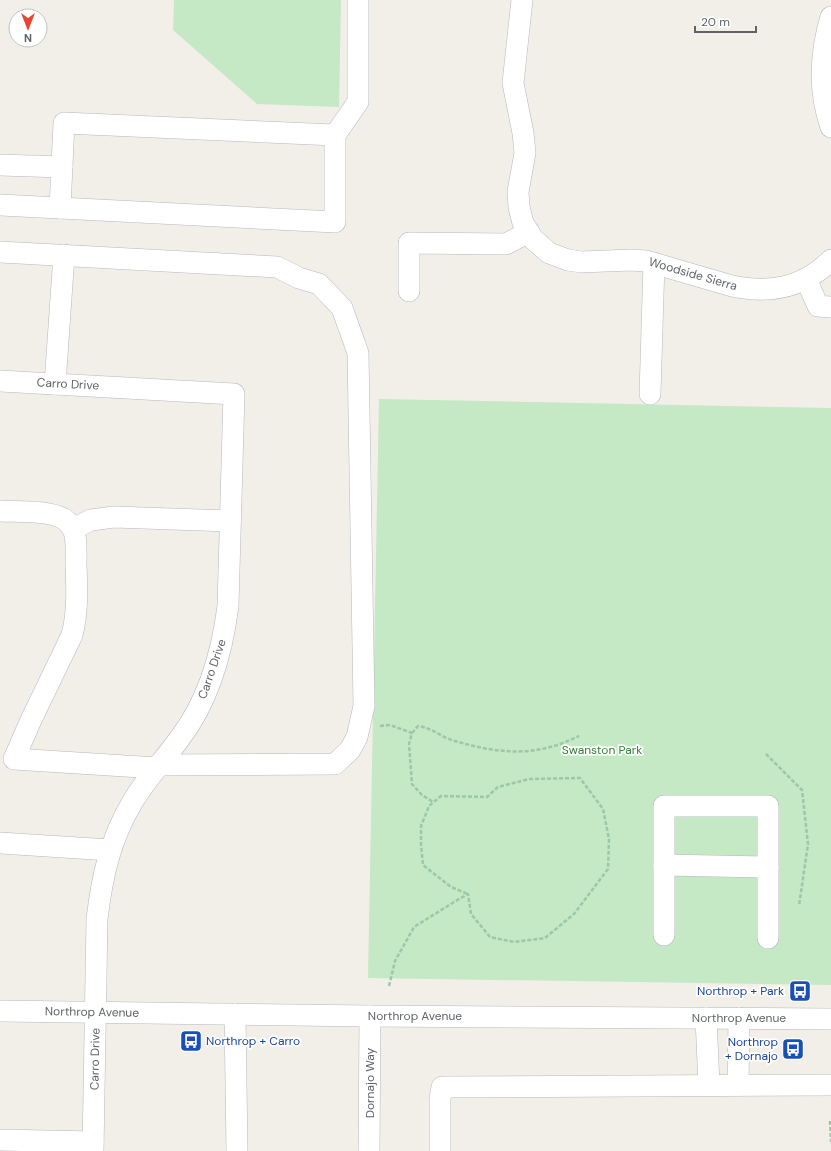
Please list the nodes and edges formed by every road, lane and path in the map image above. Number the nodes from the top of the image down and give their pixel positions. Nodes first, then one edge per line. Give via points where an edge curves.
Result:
1 (358, 0) edge
2 (522, 0) edge
3 (831, 17) edge
4 (831, 127) edge
5 (335, 135) junction
6 (0, 165) edge
7 (62, 167) junction
8 (0, 205) edge
9 (60, 208) junction
10 (528, 232) junction
11 (0, 252) edge
12 (64, 255) junction
13 (831, 260) edge
14 (654, 263) junction
15 (806, 279) junction
16 (409, 291) dead end
17 (831, 307) edge
18 (0, 380) edge
19 (55, 384) junction
20 (650, 394) dead end
21 (0, 511) edge
22 (230, 521) junction
23 (73, 528) junction
24 (359, 727) junction
25 (412, 733) junction
26 (579, 736) dead end
27 (766, 754) dead end
28 (7, 759) edge
29 (158, 766) junction
30 (433, 802) junction
31 (0, 843) edge
32 (110, 850) junction
33 (664, 865) junction
34 (768, 867) junction
35 (468, 894) junction
36 (799, 906) dead end
37 (664, 936) dead end
38 (768, 938) dead end
39 (389, 986) dead end
40 (0, 1010) edge
41 (96, 1012) junction
42 (235, 1014) junction
43 (370, 1016) junction
44 (706, 1018) junction
45 (739, 1018) junction
46 (831, 1019) edge
47 (831, 1085) edge
48 (709, 1086) junction
49 (738, 1086) junction
50 (830, 1121) dead end
51 (0, 1140) edge
52 (831, 1142) edge
53 (93, 1146) edge
54 (237, 1151) edge
55 (369, 1151) edge
56 (440, 1151) edge

1 - 5 street via 358,102
2 - 10 street, Woodside Sierra via 513,83 523,133 524,153 518,192 519,206 523,224
3 - 4 street via 822,61 821,81
5 - 7 street via 64,123
5 - 9 street via 334,222
6 - 7 street
7 - 9 street
8 - 9 street
10 - 14 street, Woodside Sierra via 549,253 568,260 631,260
10 - 16 street via 506,244 409,243
11 - 12 street
12 - 19 street
12 - 24 street via 277,267 319,284 342,308 358,354 364,706
13 - 15 street, Woodside Sierra
14 - 15 street, Woodside Sierra via 745,289 763,290 788,286
14 - 20 street
15 - 17 street via 818,306
18 - 19 street, Carro Drive
19 - 22 street, Carro Drive via 234,394
21 - 23 street via 57,516
22 - 23 street via 114,517 91,520
22 - 29 street, Carro Drive via 228,606 218,661 203,700 181,737
23 - 28 street via 76,545 77,601 72,635 31,720
24 - 25 path via 390,725
24 - 29 street via 350,750 335,764
25 - 26 path via 418,726 428,728 453,741 494,750 531,751 551,747
25 - 30 path via 409,744 412,784
27 - 36 path via 802,790 808,844
28 - 29 street
29 - 32 street, Carro Drive via 132,802
30 - 35 path via 421,826 423,865 451,887
30 - 35 path via 441,796 486,797 498,787 528,779 580,778 603,809 609,839 608,870 574,914 545,938 514,942 490,937 471,914
31 - 32 street
32 - 41 street, Carro Drive via 101,884 97,919
33 - 34 street
33 - 34 street via 664,806 768,806
33 - 37 street
34 - 38 street
35 - 39 path via 414,927 395,961
40 - 41 street, Northrop Avenue
41 - 42 street, Northrop Avenue
41 - 53 street, Carro Drive
42 - 43 street, Northrop Avenue
42 - 54 street
43 - 44 street, Northrop Avenue
43 - 55 street, Dornajo Way
44 - 45 street, Northrop Avenue
44 - 48 street
45 - 46 street, Northrop Avenue
45 - 49 street
47 - 49 street
48 - 49 street
48 - 56 street via 442,1087
50 - 52 path
51 - 53 street

